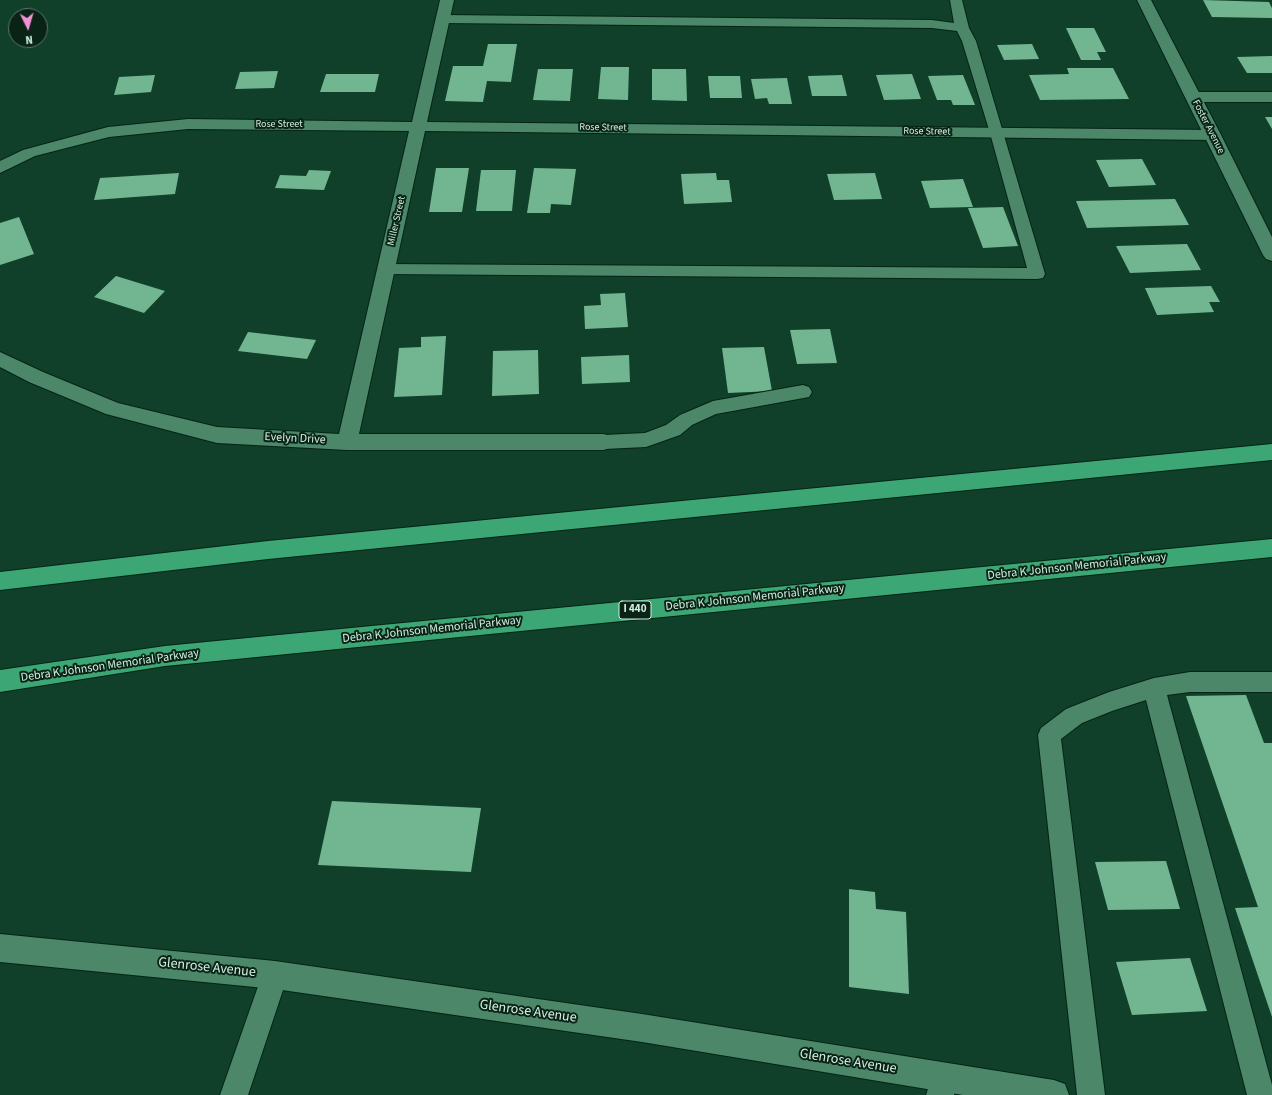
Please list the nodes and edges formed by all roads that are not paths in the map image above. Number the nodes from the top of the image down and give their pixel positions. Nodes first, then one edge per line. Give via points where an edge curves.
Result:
1 (448, 0) edge
2 (956, 0) edge
3 (1144, 0) edge
4 (443, 19) junction
5 (962, 28) junction
6 (1193, 97) junction
7 (1272, 97) edge
8 (418, 126) junction
9 (997, 133) junction
10 (1213, 135) junction
11 (0, 168) edge
12 (1272, 255) edge
13 (386, 269) junction
14 (0, 359) edge
15 (803, 392) dead end
16 (347, 442) junction
17 (604, 442) joint
18 (1272, 452) edge
19 (1272, 548) edge
20 (0, 581) edge
21 (0, 681) edge
22 (1272, 682) edge
23 (1154, 688) junction
24 (0, 948) edge
25 (275, 975) junction
26 (943, 1086) edge
27 (234, 1095) edge
28 (1049, 1095) edge
29 (1091, 1095) edge
30 (1261, 1095) edge

1 - 4 street, Miller Street
2 - 5 lane
3 - 6 street, Foster Avenue
4 - 5 lane via 932,24
4 - 8 street, Miller Street
5 - 9 lane via 969,41
6 - 7 street
6 - 10 street, Foster Avenue
8 - 9 street, Rose Street
8 - 11 street, Rose Street via 188,124 108,132 29,153
8 - 13 street, Miller Street
9 - 10 street, Rose Street
9 - 13 lane via 1037,274
10 - 12 street, Foster Avenue
13 - 16 street, Miller Street
14 - 16 street, Evelyn Drive via 113,409 217,435
15 - 17 lane via 713,408 686,420 673,430 646,440
16 - 17 street, Evelyn Drive
18 - 20 highway via 268,550
19 - 21 highway, Debra K Johnson Memorial Parkway / I 440 via 164,656
22 - 23 lane via 1190,682
23 - 29 lane via 1074,716 1049,735
23 - 30 lane
24 - 25 street, Glenrose Avenue
25 - 26 street, Glenrose Avenue via 642,1028
25 - 27 lane
26 - 28 street, Glenrose Avenue

